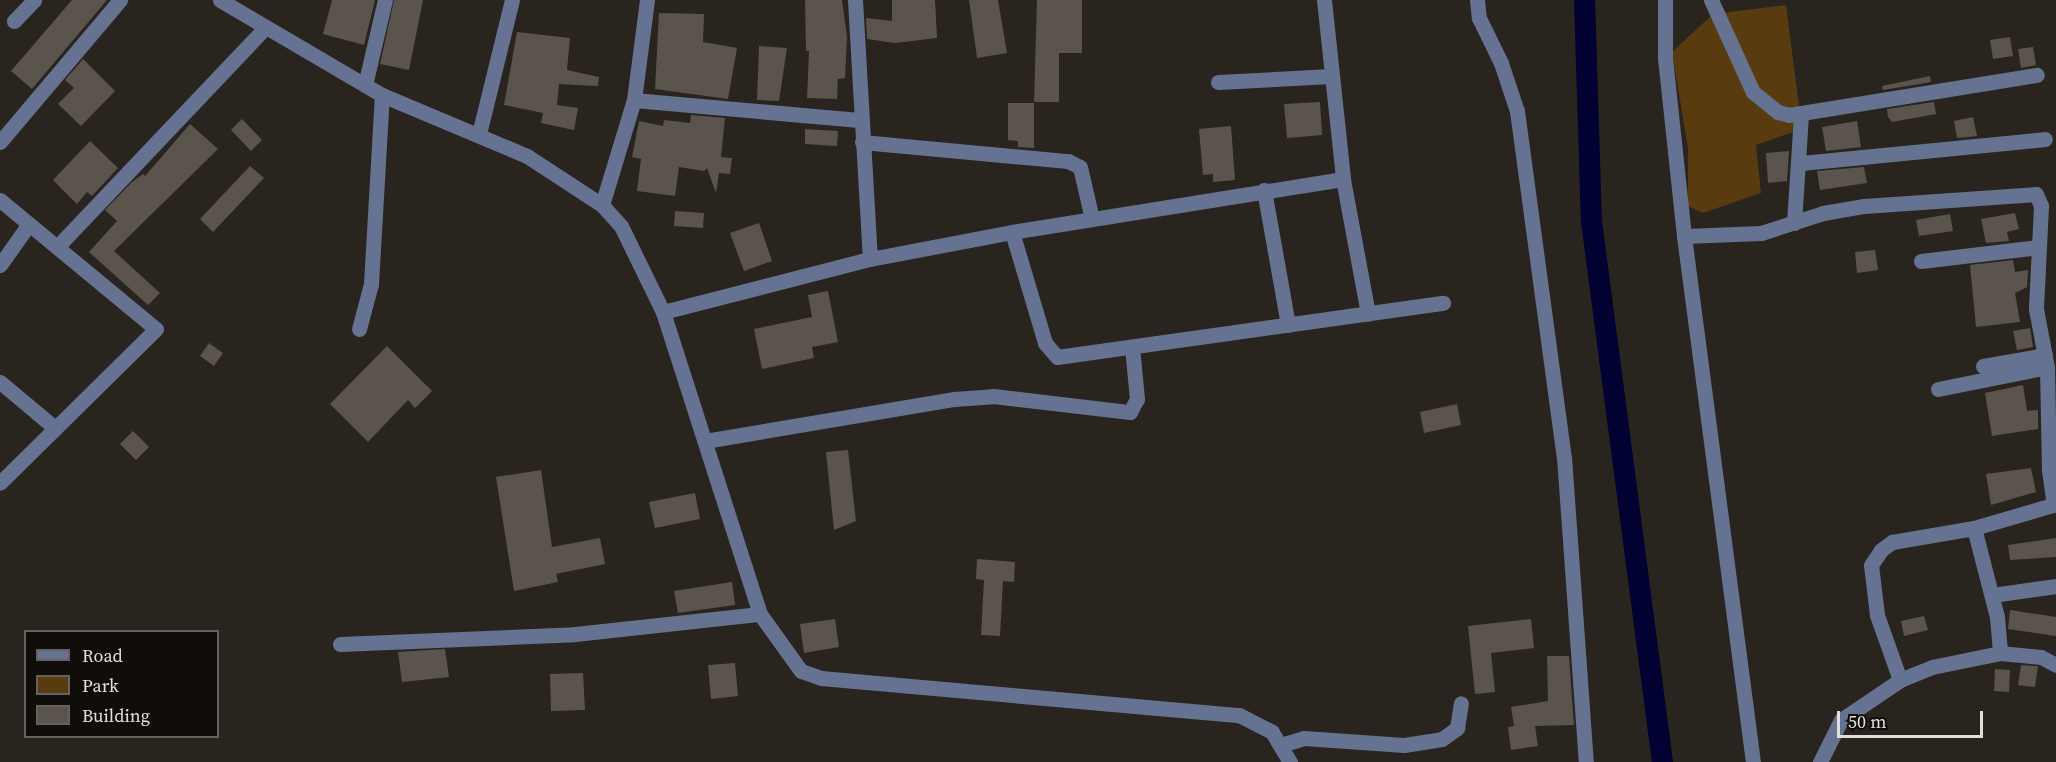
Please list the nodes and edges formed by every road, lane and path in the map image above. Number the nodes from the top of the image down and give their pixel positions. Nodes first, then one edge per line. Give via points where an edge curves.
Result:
1 (34, 0) edge
2 (120, 0) edge
3 (220, 0) edge
4 (385, 0) edge
5 (512, 0) edge
6 (647, 0) edge
7 (855, 0) edge
8 (1324, 0) edge
9 (1477, 0) edge
10 (1665, 0) edge
11 (1711, 0) edge
12 (14, 21) dead end
13 (266, 27) junction
14 (2037, 75) dead end
15 (1331, 76) junction
16 (1218, 82) dead end
17 (365, 85) junction
18 (382, 95) junction
19 (634, 100) junction
20 (1801, 115) junction
21 (859, 120) junction
22 (479, 134) junction
23 (2045, 139) dead end
24 (0, 142) edge
25 (862, 142) junction
26 (1801, 163) junction
27 (1343, 179) junction
28 (1264, 190) junction
29 (0, 200) edge
30 (602, 205) junction
31 (1092, 219) junction
32 (29, 224) junction
33 (1794, 224) junction
34 (1012, 232) junction
35 (1684, 236) junction
36 (57, 247) junction
37 (2038, 247) junction
38 (870, 259) junction
39 (1921, 261) dead end
40 (0, 265) edge
41 (1443, 303) dead end
42 (663, 312) junction
43 (1368, 314) junction
44 (1288, 325) junction
45 (359, 328) dead end
46 (1132, 347) junction
47 (2046, 361) junction
48 (1983, 366) dead end
49 (0, 382) edge
50 (1938, 389) dead end
51 (56, 428) junction
52 (705, 441) junction
53 (0, 483) edge
54 (2055, 504) edge
55 (1974, 528) junction
56 (2056, 586) edge
57 (1992, 595) junction
58 (760, 614) junction
59 (340, 644) dead end
60 (2000, 653) junction
61 (2056, 664) edge
62 (1900, 680) junction
63 (1461, 703) dead end
64 (1281, 745) junction
65 (1290, 762) edge
66 (1586, 762) edge
67 (1753, 762) edge
68 (1820, 762) edge

1 - 12 street
2 - 24 street
3 - 13 street
4 - 17 street
5 - 22 street
6 - 19 street
7 - 21 street
8 - 15 street
9 - 66 street via 1479,18 1501,63 1517,111 1564,458
10 - 35 street via 1665,58
11 - 20 street via 1753,92 1778,112
13 - 17 street
13 - 36 street
14 - 20 street
15 - 16 street
15 - 27 street
17 - 18 street
18 - 22 street
18 - 45 street via 371,284
19 - 21 street
19 - 30 street
20 - 26 street
21 - 25 street
22 - 30 street via 527,156
23 - 26 street
25 - 31 street via 1068,161 1080,167
25 - 38 street
26 - 33 street
27 - 28 street
27 - 43 street
28 - 31 street
28 - 44 street
29 - 32 street
30 - 42 street via 621,226
31 - 34 street
32 - 36 street
32 - 40 street
33 - 35 street via 1743,236
33 - 37 street via 1864,206 2027,192 2040,198
34 - 38 street
34 - 46 street via 1050,352 1065,356
35 - 67 street
36 - 51 street via 156,329
37 - 39 street
37 - 47 street via 2036,309
38 - 42 street
41 - 43 street
42 - 52 street
43 - 44 street
44 - 46 street
46 - 52 street via 1137,399 1130,412 993,396
47 - 48 street
47 - 50 street
47 - 54 street via 2049,470
49 - 51 street
51 - 53 street
52 - 58 street
54 - 55 street
55 - 57 street
55 - 62 street via 1892,542 1871,565 1877,615
56 - 57 street
57 - 60 street
58 - 59 street via 575,634
58 - 64 street via 801,671 821,678 1239,715 1272,732
60 - 61 street via 2041,657
60 - 62 street via 1932,667
62 - 68 street via 1841,720
63 - 64 street via 1457,728 1442,739 1404,745 1304,738
64 - 65 street

